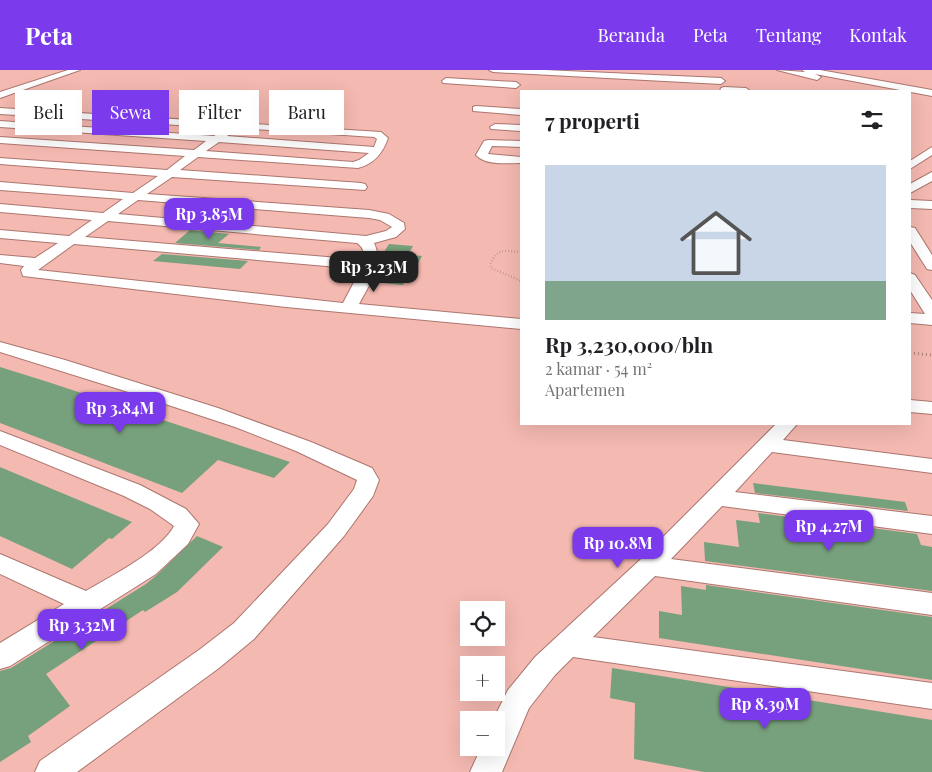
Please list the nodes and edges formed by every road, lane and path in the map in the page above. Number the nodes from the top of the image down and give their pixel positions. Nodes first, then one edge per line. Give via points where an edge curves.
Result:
1 (76, 70) edge
2 (493, 70) edge
3 (719, 70) edge
4 (781, 70) edge
5 (806, 70) edge
6 (16, 81) dead end
7 (446, 81) dead end
8 (33, 84) junction
9 (526, 85) dead end
10 (723, 88) edge
11 (738, 90) edge
12 (888, 90) edge
13 (932, 93) edge
14 (911, 94) edge
15 (0, 95) edge
16 (932, 98) edge
17 (476, 109) dead end
18 (0, 111) edge
19 (520, 112) edge
20 (179, 122) edge
21 (0, 124) edge
22 (259, 126) edge
23 (495, 127) dead end
24 (520, 128) edge
25 (223, 135) edge
26 (218, 139) junction
27 (0, 140) edge
28 (520, 144) edge
29 (377, 150) junction
30 (932, 150) edge
31 (197, 154) junction
32 (520, 160) edge
33 (0, 161) edge
34 (911, 165) edge
35 (168, 174) junction
36 (932, 176) edge
37 (913, 184) edge
38 (932, 184) edge
39 (0, 186) edge
40 (361, 187) dead end
41 (133, 197) junction
42 (911, 204) edge
43 (932, 206) edge
44 (0, 208) edge
45 (103, 217) junction
46 (911, 231) edge
47 (911, 232) edge
48 (925, 232) dead end
49 (0, 234) edge
50 (70, 240) junction
51 (365, 241) junction
52 (520, 252) edge
53 (0, 259) edge
54 (930, 260) edge
55 (38, 262) junction
56 (369, 265) junction
57 (520, 282) edge
58 (912, 284) edge
59 (348, 308) junction
60 (932, 313) edge
61 (911, 318) edge
62 (932, 320) edge
63 (520, 324) edge
64 (0, 347) edge
65 (911, 353) edge
66 (932, 355) edge
67 (911, 406) edge
68 (932, 408) edge
69 (786, 425) edge
70 (0, 437) edge
71 (766, 445) junction
72 (932, 466) edge
73 (715, 497) junction
74 (932, 525) edge
75 (0, 563) edge
76 (650, 566) junction
77 (88, 604) junction
78 (932, 604) edge
79 (567, 645) junction
80 (0, 657) edge
81 (932, 696) edge
82 (505, 727) edge
83 (492, 756) edge
84 (51, 772) edge
85 (486, 772) edge

1 - 8 street
2 - 10 street
3 - 10 street
4 - 12 street
5 - 13 street
6 - 8 street
7 - 9 street
8 - 15 street
10 - 11 street
14 - 16 street
17 - 19 street
18 - 20 street
21 - 26 street
22 - 29 street via 377,134 383,138
23 - 24 street
25 - 26 street
26 - 29 street
26 - 31 street
27 - 31 street
28 - 32 street via 488,143 482,155
29 - 31 street via 365,163 354,165
30 - 34 street
31 - 35 street
33 - 35 street
35 - 40 street
35 - 41 street
36 - 37 street
37 - 38 street
39 - 41 street
41 - 45 street
41 - 51 street via 370,213 385,216 399,226 391,234
42 - 43 street
44 - 45 street
45 - 50 street
45 - 51 street
46 - 48 street
47 - 54 street
49 - 50 street
50 - 55 street
50 - 56 street
51 - 56 street via 371,249
52 - 57 path via 499,251 490,264 491,268
53 - 55 street
55 - 59 street via 28,270 28,274
56 - 59 street
58 - 60 street
59 - 63 street
61 - 62 street
64 - 84 street via 160,395 282,438 364,473 368,480 364,491 336,530 244,631
65 - 66 path
67 - 68 street
69 - 71 street
70 - 77 street via 130,490 186,520 185,530 172,546
71 - 72 street
71 - 73 street
73 - 74 street
73 - 76 street
75 - 77 street
76 - 78 street
76 - 79 street
77 - 80 street
79 - 81 street
79 - 82 street via 518,699
83 - 85 street

